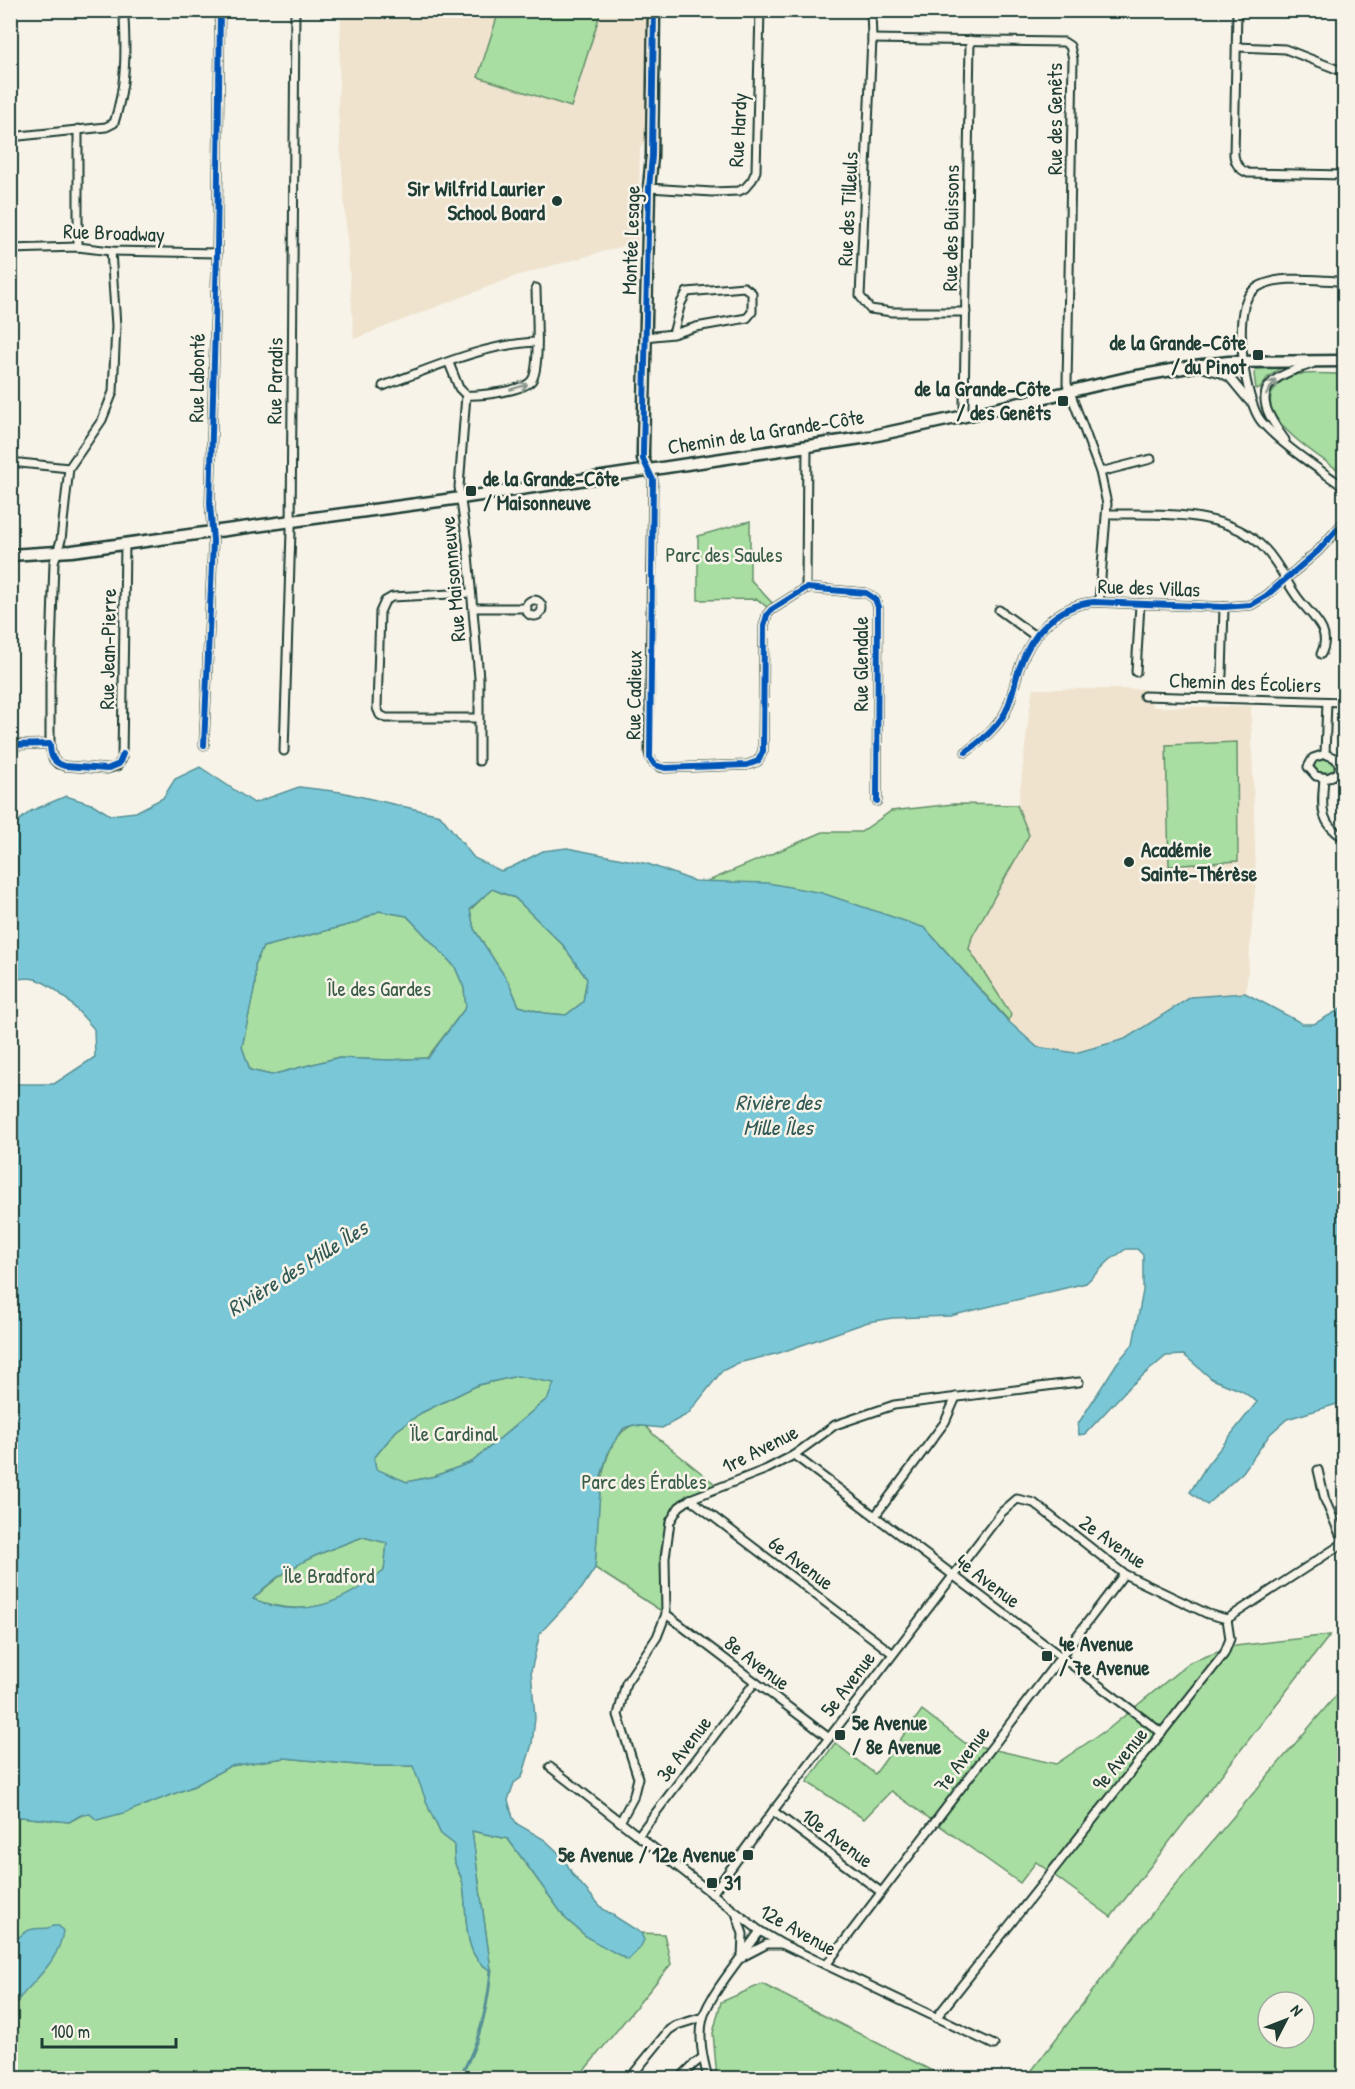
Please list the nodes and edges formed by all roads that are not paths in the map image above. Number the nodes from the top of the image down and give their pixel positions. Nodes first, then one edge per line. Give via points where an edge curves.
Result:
1 (121, 10) edge
2 (220, 10) edge
3 (295, 10) edge
4 (654, 10) edge
5 (760, 10) edge
6 (871, 10) edge
7 (1237, 10) edge
8 (872, 39) junction
9 (970, 40) junction
10 (1237, 47) junction
11 (1344, 72) edge
12 (78, 129) junction
13 (10, 137) edge
14 (1344, 175) edge
15 (649, 188) junction
16 (78, 247) junction
17 (10, 249) edge
18 (111, 251) junction
19 (217, 253) junction
20 (1344, 281) edge
21 (536, 288) dead end
22 (966, 312) junction
23 (673, 334) junction
24 (645, 337) junction
25 (537, 342) junction
26 (1318, 361) junction
27 (1344, 361) edge
28 (1244, 362) junction
29 (449, 363) junction
30 (1194, 366) junction
31 (383, 386) dead end
32 (1070, 391) junction
33 (466, 395) junction
34 (1252, 406) junction
35 (965, 416) junction
36 (807, 446) junction
37 (1290, 447) junction
38 (1151, 459) dead end
39 (10, 462) edge
40 (69, 468) junction
41 (648, 470) junction
42 (1100, 472) junction
43 (1344, 487) edge
44 (461, 498) junction
45 (1107, 514) junction
46 (290, 521) junction
47 (1344, 522) edge
48 (212, 532) junction
49 (125, 543) junction
50 (57, 552) junction
51 (10, 555) edge
52 (1286, 578) junction
53 (806, 588) junction
54 (471, 593) junction
55 (1099, 602) junction
56 (1140, 604) junction
57 (1224, 607) junction
58 (473, 608) junction
59 (527, 608) dead end
60 (999, 610) dead end
61 (1035, 636) junction
62 (1321, 654) dead end
63 (1136, 672) dead end
64 (1222, 675) dead end
65 (1144, 696) dead end
66 (1327, 702) junction
67 (1344, 702) edge
68 (478, 718) junction
69 (50, 744) junction
70 (10, 745) edge
71 (204, 745) dead end
72 (284, 751) dead end
73 (966, 752) dead end
74 (1325, 754) junction
75 (479, 761) dead end
76 (1324, 778) junction
77 (877, 801) dead end
78 (1344, 838) edge
79 (1079, 1382) dead end
80 (956, 1397) junction
81 (794, 1455) junction
82 (1318, 1470) dead end
83 (690, 1499) junction
84 (1017, 1499) joint
85 (875, 1516) junction
86 (1124, 1574) junction
87 (953, 1575) junction
88 (666, 1614) junction
89 (1227, 1619) junction
90 (892, 1653) junction
91 (1061, 1657) junction
92 (755, 1682) junction
93 (1162, 1733) junction
94 (829, 1738) junction
95 (550, 1767) dead end
96 (773, 1811) junction
97 (620, 1822) junction
98 (638, 1836) junction
99 (881, 1892) junction
100 (712, 1894) junction
101 (736, 1913) junction
102 (760, 1931) junction
103 (782, 1944) junction
104 (742, 1958) junction
105 (826, 1965) junction
106 (703, 2018) junction
107 (936, 2018) junction
108 (994, 2045) dead end
109 (702, 2058) junction
110 (630, 2079) edge
111 (680, 2079) edge
112 (708, 2079) edge

1 - 12 street via 126,63 114,123
2 - 19 street, Rue Labonté
3 - 46 street, Rue Paradis
4 - 15 main road, Montée Lesage
5 - 15 street, Rue Hardy via 756,171 752,180 739,191
6 - 8 street, Rue des Tilleuls
7 - 10 street
8 - 9 street, Rue des Genêts
8 - 22 street, Rue des Tilleuls via 860,296 870,309
9 - 22 street, Rue des Buissons
9 - 32 street, Rue des Genêts via 1064,42 1070,46
10 - 11 street via 1285,49
10 - 14 street via 1234,155 1238,166 1251,173
12 - 13 street
12 - 16 street
15 - 24 main road, Montée Lesage
16 - 17 street, Rue Broadway
16 - 18 street, Rue Broadway
18 - 19 street, Rue Broadway
18 - 40 street via 116,326 113,392 102,420
19 - 48 street, Rue Labonté
20 - 28 street via 1280,280 1253,291 1242,318
21 - 25 street
22 - 35 street, Rue des Buissons
23 - 23 street via 747,318 752,312 752,293 744,287 687,292
23 - 24 street
24 - 41 main road, Montée Lesage via 643,459
25 - 29 street via 503,346
33 -> 25 street via 495,393 529,384 535,374
26 - 27 main road, Chemin de la Grande-Côte
26 - 28 main road, Chemin de la Grande-Côte
37 -> 26 street via 1268,414 1267,394 1280,376
28 - 30 main road, Chemin de la Grande-Côte
28 - 34 street
29 - 31 street
29 - 33 street
30 - 32 main road, Chemin de la Grande-Côte
30 - 34 street via 1228,376
32 - 35 main road, Chemin de la Grande-Côte
32 - 42 street, Rue des Villas
33 - 44 street, Rue Maisonneuve
34 - 37 street via 1262,423
35 - 36 main road, Chemin de la Grande-Côte
36 - 41 main road, Chemin de la Grande-Côte
36 - 53 street
37 - 43 street
38 - 42 street
39 - 40 street
40 - 50 street
41 - 44 main road, Chemin de la Grande-Côte
41 - 53 street, Rue Cadieux via 653,480 649,753 655,765 747,765 759,759 763,747 765,622 768,612
42 - 45 street, Rue des Villas
44 - 46 main road, Chemin de la Grande-Côte
44 - 54 street, Rue Maisonneuve
45 - 52 street via 1182,516 1233,527 1260,544
45 - 55 street, Rue des Villas
46 - 48 main road, Chemin de la Grande-Côte
46 - 72 street, Rue Paradis
47 - 52 street, Rue des Villas
48 - 49 main road, Chemin de la Grande-Côte
48 - 71 street, Rue Labonté
49 - 50 main road, Chemin de la Grande-Côte
49 - 69 street, Rue Jean-Pierre via 120,764 111,769 65,766 53,759
50 - 51 main road, Chemin de la Grande-Côte
50 - 69 street
52 - 57 street, Rue des Villas via 1255,604
52 - 62 street via 1324,633
53 - 77 street, Rue Glendale via 866,593 877,604
54 - 58 street, Rue Maisonneuve
54 - 68 street via 392,597 385,601 380,612 377,708 380,715 389,718
55 - 56 street, Rue des Villas
55 - 61 street, Rue des Villas via 1068,609
56 - 57 street, Rue des Villas
56 - 63 street, Rue des Villas
57 - 64 street, Rue des Villas
58 - 59 street
58 - 68 street, Rue Maisonneuve
60 - 61 street
61 - 73 street, Rue des Villas via 1023,657 1002,717 985,738
65 - 66 street, Chemin des Écoliers
66 - 67 street, Chemin des Écoliers
66 - 74 street
68 - 75 street, Rue Maisonneuve
69 - 70 street
74 - 76 street via 1337,760 1340,768 1335,776
74 - 76 street via 1313,758 1308,766 1312,774
76 - 78 street via 1323,815
79 - 80 street, 1re Avenue
80 - 81 street, 1re Avenue via 894,1405 836,1425
80 - 85 street via 945,1422
81 - 83 street, 1re Avenue
81 - 85 street, 4e Avenue
82 - 89 street via 1325,1500 1342,1539 1340,1546
83 - 88 street, 1re Avenue via 679,1507 670,1522 665,1558
83 - 90 street, 6e Avenue
84 - 86 street, 2e Avenue via 1034,1503
84 - 87 street, 5e Avenue via 1002,1512
85 - 87 street, 4e Avenue
86 - 89 street, 2e Avenue via 1208,1614
86 - 91 street, 7e Avenue
87 - 90 street, 5e Avenue
87 - 91 street, 4e Avenue
88 - 92 street, 8e Avenue
88 - 97 street, 1re Avenue via 657,1636 626,1683 618,1715 638,1778
89 - 93 street, 9e Avenue via 1230,1639 1224,1654
90 - 94 street, 5e Avenue
91 - 93 street, 4e Avenue
91 - 99 street, 7e Avenue
92 - 94 street, 8e Avenue
92 - 98 street, 3e Avenue
93 - 107 street, 9e Avenue
94 - 96 street, 5e Avenue
95 - 97 street, 12e Avenue
96 - 99 street, 10e Avenue
96 - 100 street, 5e Avenue
97 - 98 street, 12e Avenue
98 - 100 street, 12e Avenue
99 - 105 street, 7e Avenue
100 - 101 street, 12e Avenue
101 - 102 street, 12e Avenue
101 - 104 street via 743,1934
102 - 103 street, 12e Avenue
102 - 104 street
103 - 104 street via 767,1944
103 - 105 street, 12e Avenue
104 - 106 street
105 - 107 street, 12e Avenue
106 - 109 street
106 - 110 street via 669,2030
107 - 108 street, 12e Avenue
109 - 111 street
109 - 112 street

